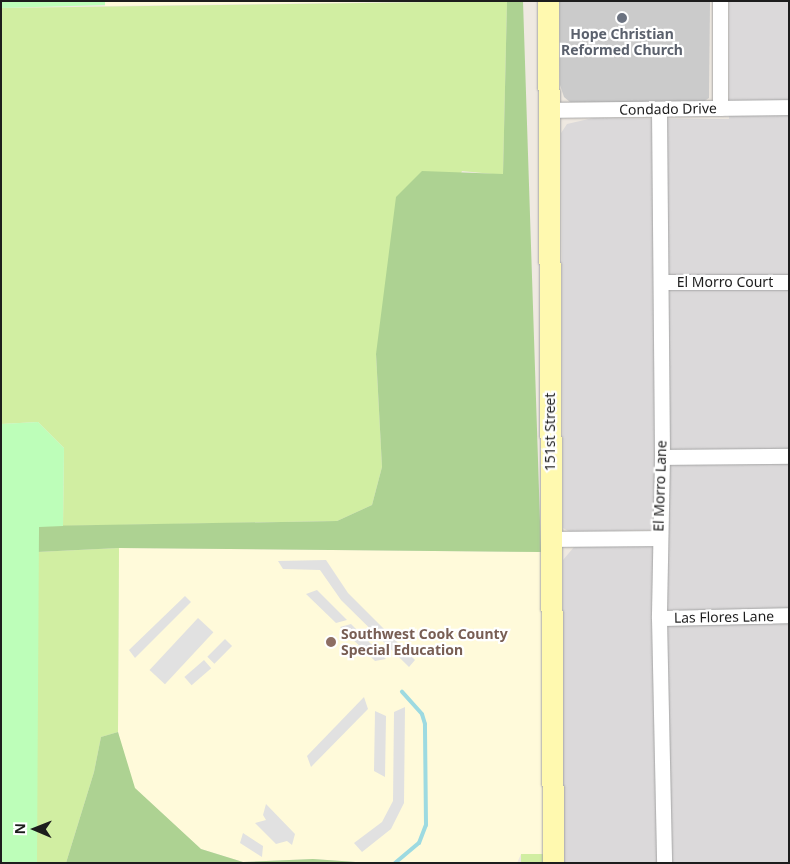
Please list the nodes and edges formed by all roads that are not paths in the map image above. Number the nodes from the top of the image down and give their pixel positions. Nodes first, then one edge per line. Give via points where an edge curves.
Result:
1 (548, 1) edge
2 (720, 1) edge
3 (789, 107) edge
4 (720, 108) junction
5 (548, 110) junction
6 (659, 110) junction
7 (661, 282) junction
8 (789, 282) edge
9 (662, 456) junction
10 (789, 456) edge
11 (551, 538) junction
12 (659, 538) junction
13 (789, 615) edge
14 (659, 618) junction
15 (553, 863) edge
16 (664, 863) edge

1 - 5 street, 151st Street
2 - 4 street
3 - 4 street, Condado Drive
4 - 6 street, Condado Drive
5 - 6 street, Condado Drive
5 - 11 street, 151st Street
6 - 7 street, El Morro Lane
7 - 8 street, El Morro Court
7 - 9 street, El Morro Lane
9 - 10 street
9 - 12 street, El Morro Lane
11 - 12 street
11 - 15 street, 151st Street
12 - 14 street, El Morro Lane
13 - 14 street, Las Flores Lane
14 - 16 street, El Morro Lane

